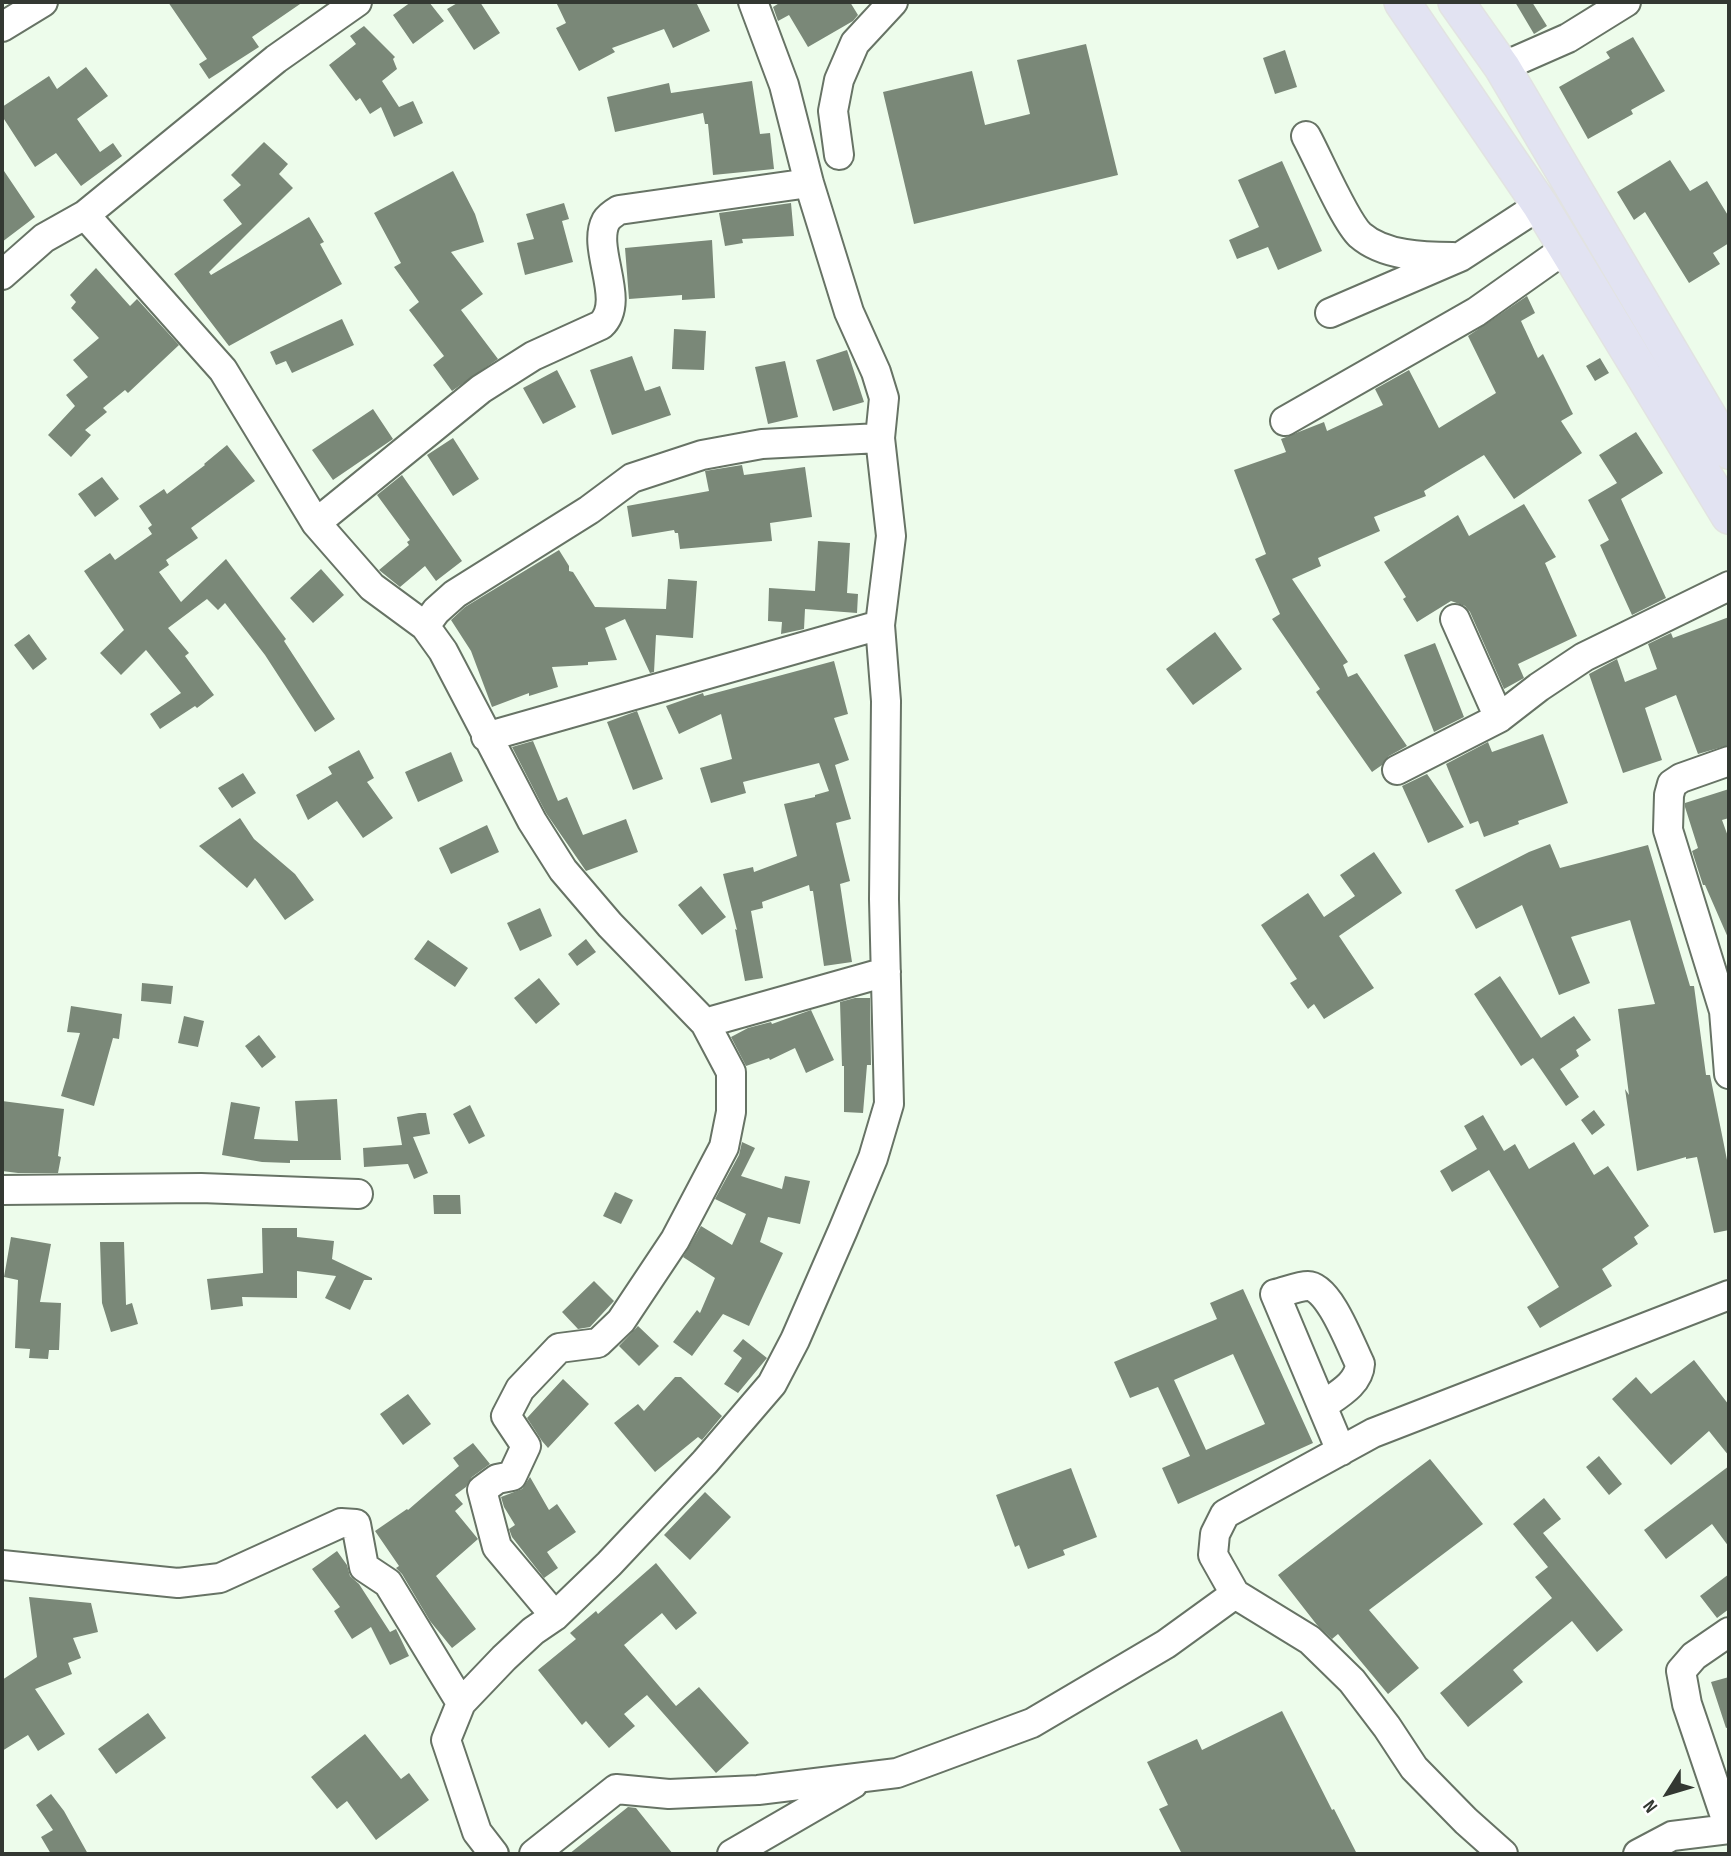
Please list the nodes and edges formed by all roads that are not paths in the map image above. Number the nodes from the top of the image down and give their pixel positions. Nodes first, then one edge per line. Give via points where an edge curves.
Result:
1 (43, 2) edge
2 (357, 2) edge
3 (753, 2) edge
4 (893, 2) edge
5 (1402, 2) edge
6 (1455, 2) edge
7 (1626, 2) edge
8 (2, 27) edge
9 (1502, 67) junction
10 (1306, 136) dead end
11 (839, 155) dead end
12 (809, 183) junction
13 (1540, 205) junction
14 (85, 215) junction
15 (1565, 248) junction
16 (1460, 257) junction
17 (2, 275) edge
18 (1330, 313) dead end
19 (1285, 421) dead end
20 (880, 438) junction
21 (1729, 451) edge
22 (1729, 516) edge
23 (316, 523) junction
24 (1729, 586) edge
25 (1455, 619) dead end
26 (880, 625) junction
27 (425, 626) junction
28 (1499, 718) junction
29 (486, 737) junction
30 (1729, 761) edge
31 (1396, 770) dead end
32 (886, 972) junction
33 (705, 1023) junction
34 (1729, 1074) edge
35 (2, 1190) edge
36 (358, 1194) dead end
37 (1729, 1296) edge
38 (1322, 1406) dead end
39 (1341, 1451) junction
40 (2, 1565) edge
41 (1235, 1594) junction
42 (555, 1616) junction
43 (1729, 1632) edge
44 (461, 1703) junction
45 (862, 1779) junction
46 (1729, 1829) edge
47 (548, 1850) edge
48 (736, 1853) edge
49 (494, 1854) edge
50 (1503, 1854) edge
51 (1638, 1854) edge

1 - 8 street
2 - 14 street via 276,59
3 - 12 street via 784,85
4 - 11 street via 855,43 839,79 833,111
5 - 13 main road
6 - 9 main road
7 - 9 street via 1568,37
9 - 21 main road
10 - 16 street via 1359,235 1379,246 1421,257
12 - 20 street via 849,312 884,398
12 - 23 street via 619,210 607,218 603,241 610,310 606,321 533,356 481,390
13 - 15 main road
13 - 16 street
14 - 17 street via 44,238
14 - 23 street via 223,370
15 - 19 street via 1476,312
15 - 22 main road
16 - 18 street
20 - 26 street via 891,536
20 - 27 street via 762,443 702,455 632,478 455,594
23 - 27 street via 372,587
24 - 28 street via 1584,657
25 - 28 street
26 - 29 street
26 - 32 street via 886,701
27 - 29 street via 456,674
28 - 31 street
29 - 33 street via 563,870
30 - 34 street via 1672,784 1668,830 1724,1011
32 - 33 street
32 - 42 street via 889,1104 863,1182 795,1340 772,1384 746,1416
33 - 42 street via 731,1072 732,1112 724,1147 675,1240 621,1321 598,1343 559,1348 520,1389 506,1416 526,1446 512,1476 497,1479 482,1490 497,1547
35 - 36 street via 201,1188
37 - 39 street via 1386,1428
38 - 39 street
39 - 41 street via 1225,1514 1215,1534 1213,1555
40 - 44 street via 178,1583 220,1578 341,1523 356,1524 364,1567 388,1583
41 - 45 street via 1166,1644 1032,1723 897,1773
41 - 50 street via 1310,1640 1352,1681 1414,1768
42 - 44 street via 533,1631
43 - 46 street via 1681,1671
44 - 49 street via 446,1740 477,1832
45 - 47 street via 669,1794 616,1789
45 - 48 street
46 - 51 street via 1672,1836

